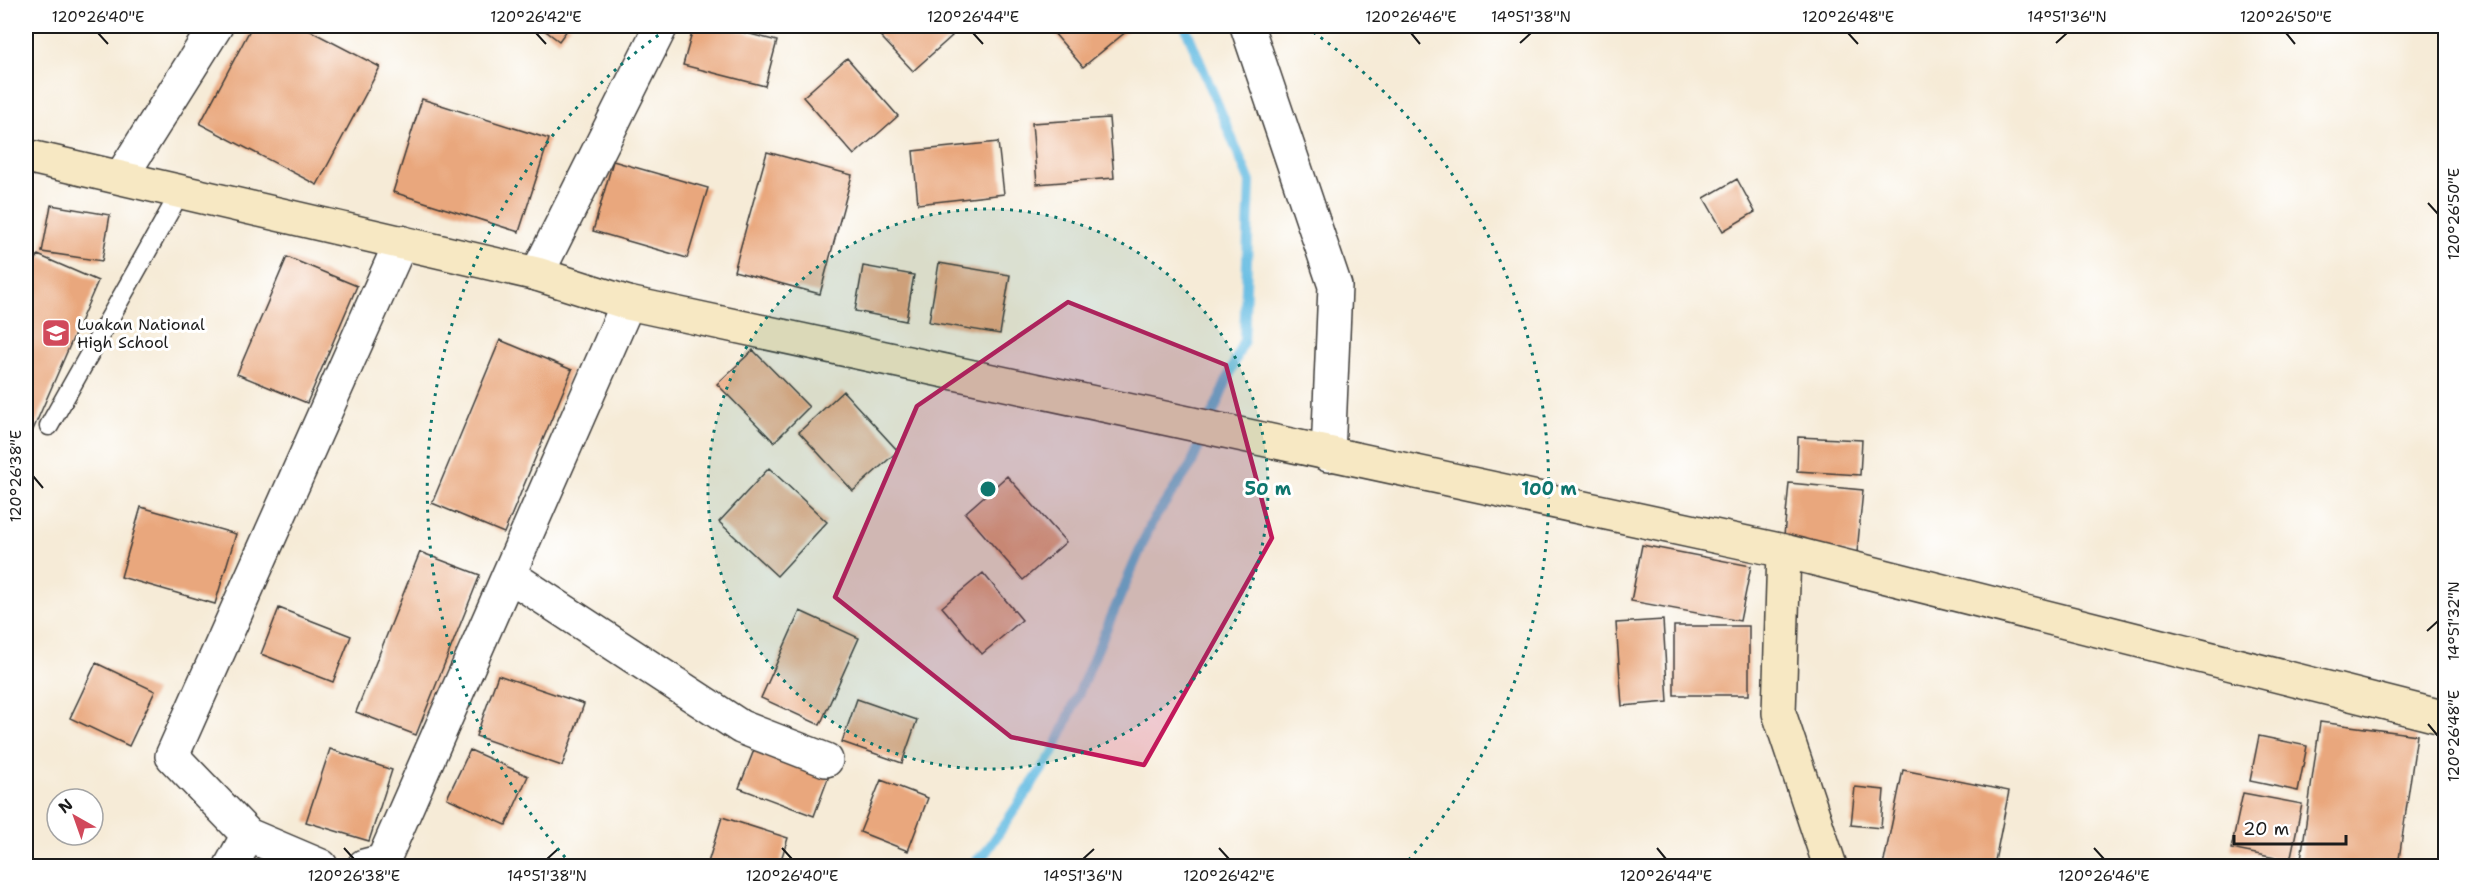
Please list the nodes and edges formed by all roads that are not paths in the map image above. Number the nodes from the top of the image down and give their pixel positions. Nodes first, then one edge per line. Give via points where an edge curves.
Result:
1 (216, 26) edge
2 (661, 26) edge
3 (1247, 26) edge
4 (26, 156) edge
5 (121, 177) junction
6 (181, 191) junction
7 (401, 242) junction
8 (537, 274) junction
9 (628, 303) junction
10 (49, 426) dead end
11 (1328, 455) junction
12 (1784, 550) junction
13 (509, 574) junction
14 (2445, 718) edge
15 (826, 760) dead end
16 (249, 835) junction
17 (231, 867) edge
18 (321, 867) edge
19 (364, 867) edge
20 (1830, 867) edge

1 - 5 street
2 - 8 street
3 - 11 street via 1335,286
4 - 5 street
5 - 6 street
6 - 7 street
6 - 10 lane
7 - 8 street
7 - 16 street via 171,756
8 - 9 street
9 - 11 street
9 - 13 street
11 - 12 street
12 - 14 street
12 - 20 street via 1779,713
13 - 15 street via 741,727
13 - 19 street via 383,861
16 - 17 street
16 - 18 street

